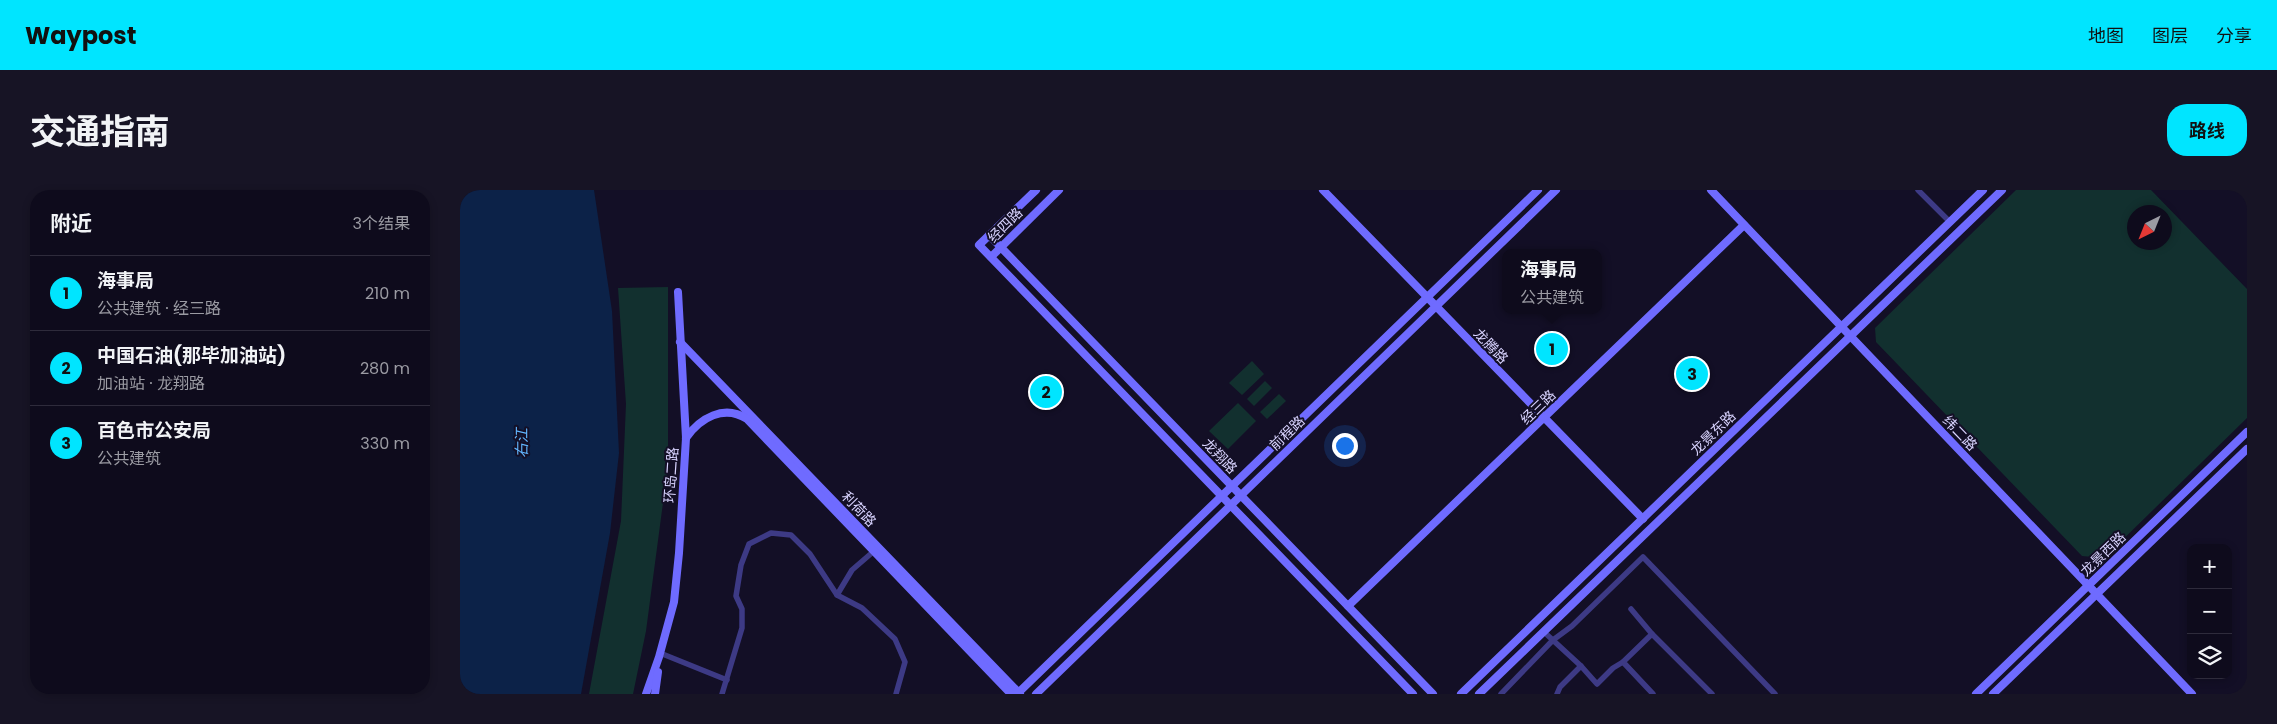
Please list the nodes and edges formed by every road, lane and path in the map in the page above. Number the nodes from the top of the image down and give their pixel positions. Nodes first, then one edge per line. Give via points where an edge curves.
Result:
1 (1036, 190) edge
2 (1059, 190) edge
3 (1323, 190) edge
4 (1538, 190) edge
5 (1556, 190) edge
6 (1711, 190) edge
7 (1918, 190) edge
8 (1983, 190) edge
9 (2002, 190) edge
10 (1950, 222) junction
11 (1744, 225) junction
12 (989, 235) junction
13 (979, 245) joint
14 (1001, 247) junction
15 (991, 257) junction
16 (678, 292) dead end
17 (1426, 298) junction
18 (1435, 307) junction
19 (1841, 327) junction
20 (1850, 336) junction
21 (680, 342) junction
22 (1544, 418) junction
23 (2247, 432) edge
24 (686, 438) junction
25 (2247, 449) edge
26 (1232, 486) junction
27 (1241, 495) junction
28 (1222, 496) junction
29 (1230, 506) junction
30 (1643, 519) junction
31 (874, 551) junction
32 (2088, 586) junction
33 (2096, 594) junction
34 (837, 595) junction
35 (1348, 606) junction
36 (1631, 608) dead end
37 (1544, 632) junction
38 (1652, 634) junction
39 (1553, 640) junction
40 (660, 655) junction
41 (1623, 662) junction
42 (1580, 666) junction
43 (727, 680) junction
44 (646, 694) edge
45 (655, 694) edge
46 (722, 694) edge
47 (896, 694) edge
48 (1017, 694) edge
49 (1036, 694) edge
50 (1413, 694) edge
51 (1433, 694) edge
52 (1461, 694) edge
53 (1479, 694) edge
54 (1501, 694) edge
55 (1557, 694) edge
56 (1654, 694) edge
57 (1712, 694) edge
58 (1774, 694) edge
59 (1976, 694) edge
60 (1993, 694) edge
61 (2192, 694) edge

1 - 12 main road, 经四路
2 - 14 main road, 经四路
3 - 17 main road, 龙腾路
4 - 17 main road, 前程路
5 - 18 main road, 前程路
6 - 11 main road, 纬二路
7 - 10 street
8 - 10 main road, 龙景东路
9 - 20 main road, 龙景东路
10 - 19 main road, 龙景东路
11 - 19 main road, 纬二路
11 - 22 main road, 经三路
12 - 13 main road, 经四路
12 - 14 main road, 龙翔路
13 - 15 main road, 龙翔路
14 - 15 main road, 经四路
14 - 26 main road, 龙翔路
15 - 28 main road, 龙翔路
16 - 21 main road, 环岛二路
17 - 18 main road, 龙腾路
17 - 26 main road, 前程路
18 - 22 main road, 龙腾路
18 - 27 main road, 前程路
19 - 20 main road, 纬二路
19 - 30 main road, 龙景东路
20 - 32 main road, 纬二路
20 - 37 main road, 龙景东路
21 - 24 main road, 环岛二路
21 - 48 main road, 利荷路
22 - 30 main road, 龙腾路
22 - 35 main road, 经三路
23 - 32 main road, 龙景西路
24 - 31 main road, 利荷路 via 706,417 738,413
24 - 40 main road, 环岛二路 via 674,602
25 - 33 main road, 龙景西路
26 - 27 main road, 龙翔路
26 - 28 main road, 前程路
27 - 29 main road, 前程路
27 - 35 main road, 龙翔路
28 - 29 main road, 龙翔路
28 - 48 main road, 前程路
29 - 49 main road, 前程路
29 - 50 main road, 龙翔路
30 - 52 main road, 龙景东路
31 - 34 street via 852,570
31 - 48 main road, 利荷路
32 - 33 main road, 纬二路
32 - 59 main road, 龙景西路
33 - 60 main road, 龙景西路
33 - 61 main road, 纬二路
34 - 43 street via 810,554 792,535 771,533 748,544 736,596 742,609 742,628
34 - 47 street via 862,608 895,638 905,662
35 - 51 main road, 龙翔路
36 - 38 street
37 - 39 street
37 - 53 main road, 龙景东路
38 - 41 street
38 - 57 street
39 - 42 street
39 - 54 street
39 - 58 street via 1572,626 1643,557
40 - 43 street
40 - 44 main road, 环岛二路
40 - 45 main road, 环岛二路
41 - 42 street via 1597,684
41 - 56 street
42 - 55 street
43 - 46 street

